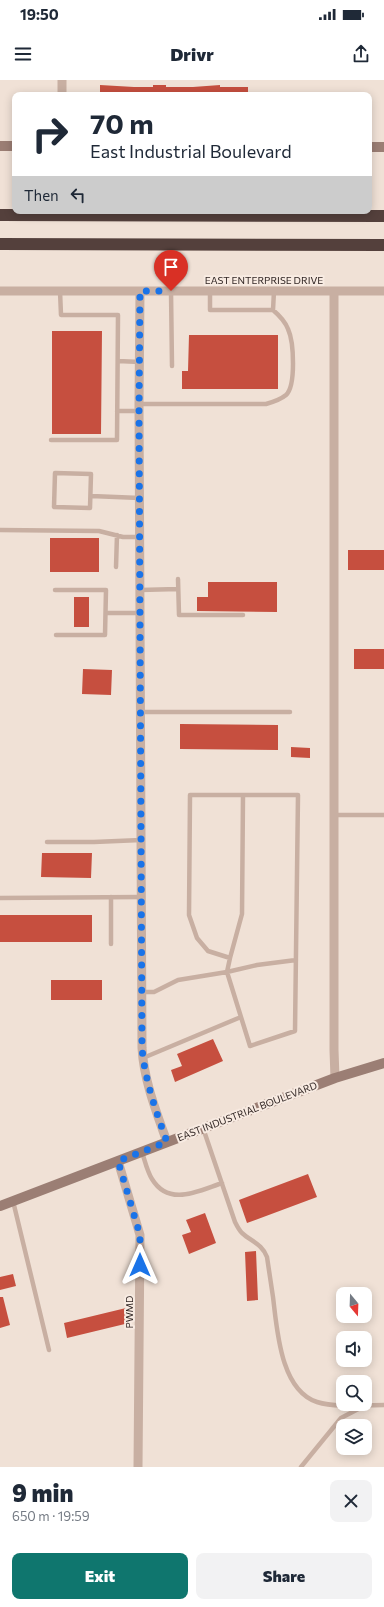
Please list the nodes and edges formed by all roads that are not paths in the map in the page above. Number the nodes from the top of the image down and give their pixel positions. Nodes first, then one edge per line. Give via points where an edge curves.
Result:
1 (62, 80) edge
2 (62, 92) edge
3 (0, 146) edge
4 (12, 146) edge
5 (372, 147) edge
6 (384, 147) edge
7 (0, 215) edge
8 (384, 216) edge
9 (0, 244) edge
10 (384, 245) edge
11 (0, 291) edge
12 (60, 291) junction
13 (140, 291) junction
14 (171, 291) junction
15 (210, 291) junction
16 (274, 291) junction
17 (334, 291) junction
18 (384, 292) edge
19 (273, 310) junction
20 (118, 361) junction
21 (140, 362) junction
22 (172, 366) dead end
23 (139, 408) junction
24 (117, 411) junction
25 (51, 440) dead end
26 (91, 496) junction
27 (140, 498) junction
28 (0, 530) edge
29 (117, 535) junction
30 (140, 537) junction
31 (116, 567) dead end
32 (178, 579) dead end
33 (55, 590) dead end
34 (140, 590) junction
35 (178, 590) junction
36 (106, 613) junction
37 (140, 613) junction
38 (243, 615) dead end
39 (56, 635) dead end
40 (140, 712) junction
41 (290, 712) dead end
42 (243, 795) junction
43 (334, 815) junction
44 (384, 815) edge
45 (141, 840) junction
46 (47, 842) dead end
47 (142, 896) junction
48 (111, 897) junction
49 (0, 898) edge
50 (110, 944) dead end
51 (230, 958) junction
52 (296, 960) junction
53 (227, 972) junction
54 (142, 992) junction
55 (241, 1016) junction
56 (143, 1058) junction
57 (384, 1063) edge
58 (336, 1078) junction
59 (203, 1128) junction
60 (167, 1142) junction
61 (142, 1152) junction
62 (118, 1161) junction
63 (222, 1183) junction
64 (13, 1201) junction
65 (0, 1206) edge
66 (49, 1350) dead end
67 (336, 1404) edge
68 (372, 1405) edge
69 (384, 1405) edge
70 (355, 1411) edge
71 (138, 1467) edge
72 (301, 1467) edge

1 - 2 street
3 - 4 street
5 - 6 street
7 - 8 highway
9 - 10 highway
11 - 12 street, EAST ENTERPRISE DRIVE
12 - 13 street, EAST ENTERPRISE DRIVE
12 - 20 lane via 61,316 118,315
13 - 14 street, EAST ENTERPRISE DRIVE
13 - 21 street
14 - 15 street, EAST ENTERPRISE DRIVE
14 - 22 lane
15 - 16 street, EAST ENTERPRISE DRIVE
15 - 19 lane via 210,310
16 - 17 street, EAST ENTERPRISE DRIVE
16 - 19 lane
17 - 18 street, EAST ENTERPRISE DRIVE
17 - 43 street
19 - 23 lane via 281,317 292,342 293,379 287,395 266,404
20 - 21 lane
20 - 24 lane
21 - 23 street
23 - 24 lane
23 - 27 street
24 - 25 lane via 117,440
26 - 26 lane via 92,474 55,473 54,507 90,508
26 - 27 lane
27 - 30 street
28 - 29 lane via 99,531
29 - 30 lane
29 - 31 lane
30 - 34 street
32 - 35 lane
33 - 36 lane via 106,590
34 - 35 lane
34 - 37 street
35 - 38 lane via 179,615
36 - 37 lane
36 - 39 lane via 105,635
37 - 40 street
40 - 41 lane
40 - 45 street
42 - 51 lane via 242,914
42 - 51 lane via 190,795 189,915 197,938 208,951
42 - 52 lane via 298,795
43 - 44 lane
43 - 58 street
45 - 46 lane
45 - 47 street
47 - 48 lane
47 - 54 street
48 - 49 lane
48 - 50 lane
51 - 53 lane
52 - 53 lane
52 - 55 lane via 295,1031 250,1046
53 - 54 lane via 178,980 154,992
53 - 55 lane
54 - 56 street
55 - 56 lane
56 - 60 street via 152,1100
57 - 58 street, EAST INDUSTRIAL BOULEVARD
58 - 59 street, EAST INDUSTRIAL BOULEVARD
59 - 60 street, EAST INDUSTRIAL BOULEVARD
59 - 63 lane
60 - 61 street, EAST INDUSTRIAL BOULEVARD
61 - 62 street, EAST INDUSTRIAL BOULEVARD
61 - 63 lane via 151,1178 160,1188 172,1194 188,1195
62 - 64 street, EAST INDUSTRIAL BOULEVARD
62 - 71 street, PWMD via 140,1235
63 - 67 lane via 241,1232 255,1241 267,1257 282,1357 295,1385 316,1402
64 - 65 street, EAST INDUSTRIAL BOULEVARD
64 - 66 lane
68 - 69 lane
70 - 72 lane via 342,1418

